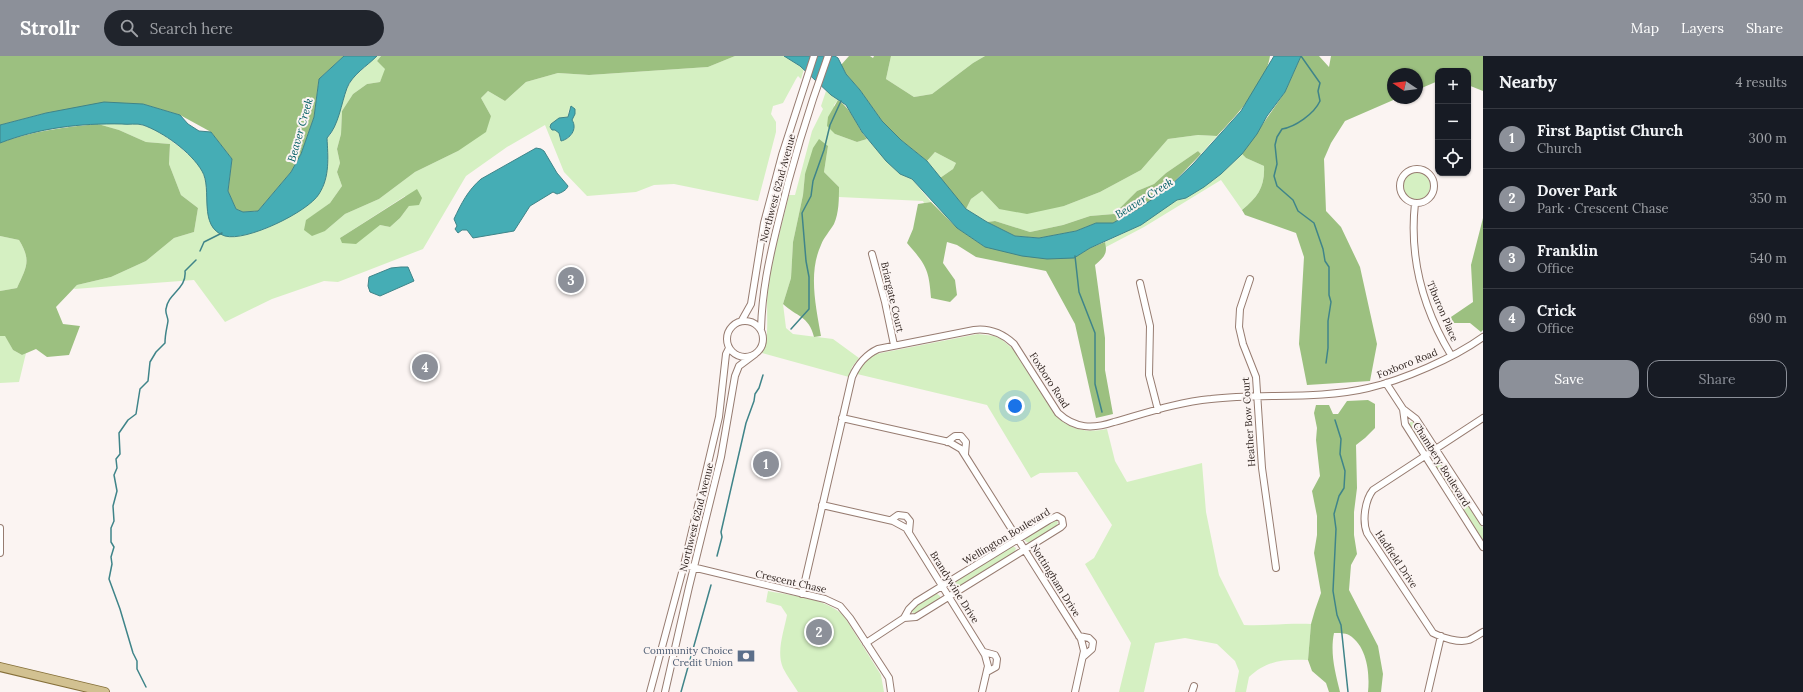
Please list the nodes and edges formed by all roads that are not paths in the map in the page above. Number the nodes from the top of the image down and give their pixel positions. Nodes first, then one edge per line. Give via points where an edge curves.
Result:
1 (814, 56) edge
2 (828, 56) edge
3 (1415, 203) junction
4 (872, 254) dead end
5 (1250, 279) dead end
6 (1140, 284) dead end
7 (742, 320) junction
8 (761, 329) junction
9 (1483, 336) edge
10 (894, 345) junction
11 (729, 348) junction
12 (754, 354) junction
13 (1452, 355) junction
14 (1386, 383) junction
15 (1257, 396) junction
16 (1404, 409) junction
17 (1158, 410) junction
18 (842, 418) junction
19 (1483, 418) edge
20 (947, 442) junction
21 (1436, 449) junction
22 (965, 454) junction
23 (1425, 456) junction
24 (822, 505) junction
25 (891, 520) junction
26 (1483, 522) edge
27 (0, 528) edge
28 (909, 532) junction
29 (1018, 538) junction
30 (1483, 547) edge
31 (1026, 549) junction
32 (0, 553) edge
33 (684, 565) junction
34 (694, 568) junction
35 (1276, 568) dead end
36 (942, 586) junction
37 (802, 594) junction
38 (950, 598) junction
39 (904, 618) junction
40 (1483, 632) edge
41 (1079, 636) junction
42 (1441, 636) junction
43 (866, 643) junction
44 (984, 652) junction
45 (1083, 657) junction
46 (0, 667) edge
47 (987, 672) junction
48 (87, 690) edge
49 (105, 692) edge
50 (650, 692) edge
51 (665, 692) edge
52 (891, 692) edge
53 (982, 692) edge
54 (1075, 692) edge
55 (1428, 692) edge

1 - 7 street, Northwest 62nd Avenue via 782,155 764,223 751,304
2 - 8 street, Northwest 62nd Avenue via 797,149 768,266
3 - 3 street via 1428,199 1434,188 1430,175 1418,169 1405,174 1400,187 1403,196
3 - 13 street, Tiburon Place via 1413,247 1418,280 1427,306
4 - 10 street, Briargate Court
5 - 15 street, Heather Bow Court via 1240,309 1239,327 1256,377
6 - 17 street via 1150,326 1149,375
7 - 8 street via 749,320
7 - 11 street via 735,323 727,334
8 - 12 street via 763,343
9 - 13 street, Foxboro Road
10 - 17 street, Foxboro Road via 974,330 987,330 1014,344 1054,407 1070,422 1094,427
10 - 18 street, Foxboro Road via 871,352 860,363 852,377
11 - 12 street via 741,357
11 - 33 street, Northwest 62nd Avenue via 726,354 719,417
12 - 34 street, Northwest 62nd Avenue via 739,366 735,376 722,457
13 - 14 street, Foxboro Road
14 - 15 street, Foxboro Road via 1349,392
14 - 16 street, Chambery Boulevard
15 - 17 street, Foxboro Road via 1212,399
15 - 35 street, Heather Bow Court via 1264,485
16 - 21 street, Chambery Boulevard via 1416,419
16 - 23 street, Chambery Boulevard via 1405,424
18 - 20 street, Nottingham Drive
18 - 24 street, Foxboro Road
19 - 21 street, Hadfield Drive
20 - 22 street, Nottingham Drive via 957,445
20 - 22 street, Nottingham Drive via 955,436 961,436 966,442
21 - 23 street, Hadfield Drive
21 - 26 street, Chambery Boulevard
22 - 29 street, Nottingham Drive
23 - 30 street, Chambery Boulevard
23 - 42 street, Hadfield Drive via 1373,490 1368,499 1364,523 1367,533 1430,629
24 - 25 street, Brandywine Drive
24 - 37 street, Foxboro Road
25 - 28 street, Brandywine Drive via 901,524
25 - 28 street, Brandywine Drive via 898,515 906,516 910,521
27 - 32 street
28 - 36 street, Brandywine Drive
29 - 31 street, Nottingham Drive
29 - 31 street, Wellington Boulevard via 1054,517 1062,519 1061,527
29 - 36 street, Wellington Boulevard
31 - 38 street, Wellington Boulevard
31 - 41 street, Nottingham Drive
33 - 34 street, Crescent Chase
33 - 50 street, Northwest 62nd Avenue
34 - 37 street, Crescent Chase
34 - 51 street, Northwest 62nd Avenue
36 - 38 street, Brandywine Drive
36 - 39 street, Wellington Boulevard via 911,606
37 - 43 street, Crescent Chase via 825,599 840,606
38 - 39 street, Wellington Boulevard via 916,617
38 - 44 street, Brandywine Drive
39 - 43 street, Wellington Boulevard
40 - 42 street, Hadfield Drive via 1465,641
41 - 45 street, Nottingham Drive via 1083,645
41 - 45 street, Nottingham Drive via 1092,642 1092,649
42 - 55 street
43 - 52 street, Crescent Chase via 889,678
44 - 47 street, Brandywine Drive
44 - 47 street, Brandywine Drive via 995,655 997,659 996,667
45 - 54 street, Nottingham Drive
46 - 48 main road
47 - 53 street, Brandywine Drive
48 - 49 main road

